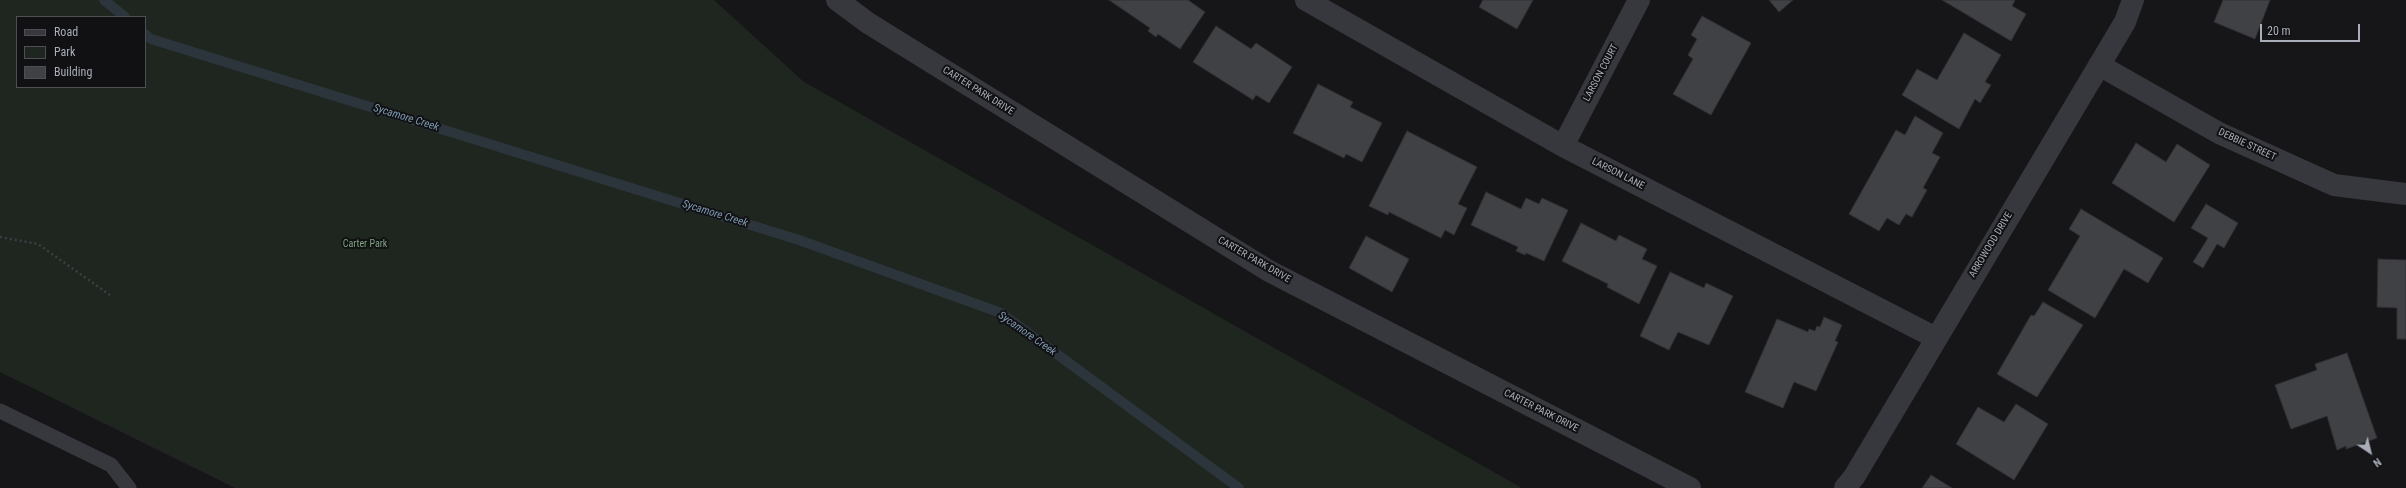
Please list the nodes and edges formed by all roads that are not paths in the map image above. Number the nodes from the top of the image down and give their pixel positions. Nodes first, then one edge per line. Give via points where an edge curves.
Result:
1 (837, 0) edge
2 (1306, 0) edge
3 (1639, 0) edge
4 (2133, 0) edge
5 (2099, 65) junction
6 (1563, 146) junction
7 (2406, 194) edge
8 (1936, 338) junction
9 (0, 411) edge
10 (129, 488) edge
11 (1690, 488) edge
12 (1845, 488) edge

1 - 11 street, CARTER PARK DRIVE via 868,23 1269,271
2 - 6 street, LARSON LANE
3 - 6 street, LARSON COURT
4 - 5 street, ARROWOOD DRIVE via 2125,22
5 - 7 street, DEBBIE STREET via 2219,133 2334,185
5 - 8 street, ARROWOOD DRIVE
6 - 8 street, LARSON LANE
8 - 12 street, ARROWOOD DRIVE
9 - 10 lane via 111,465

